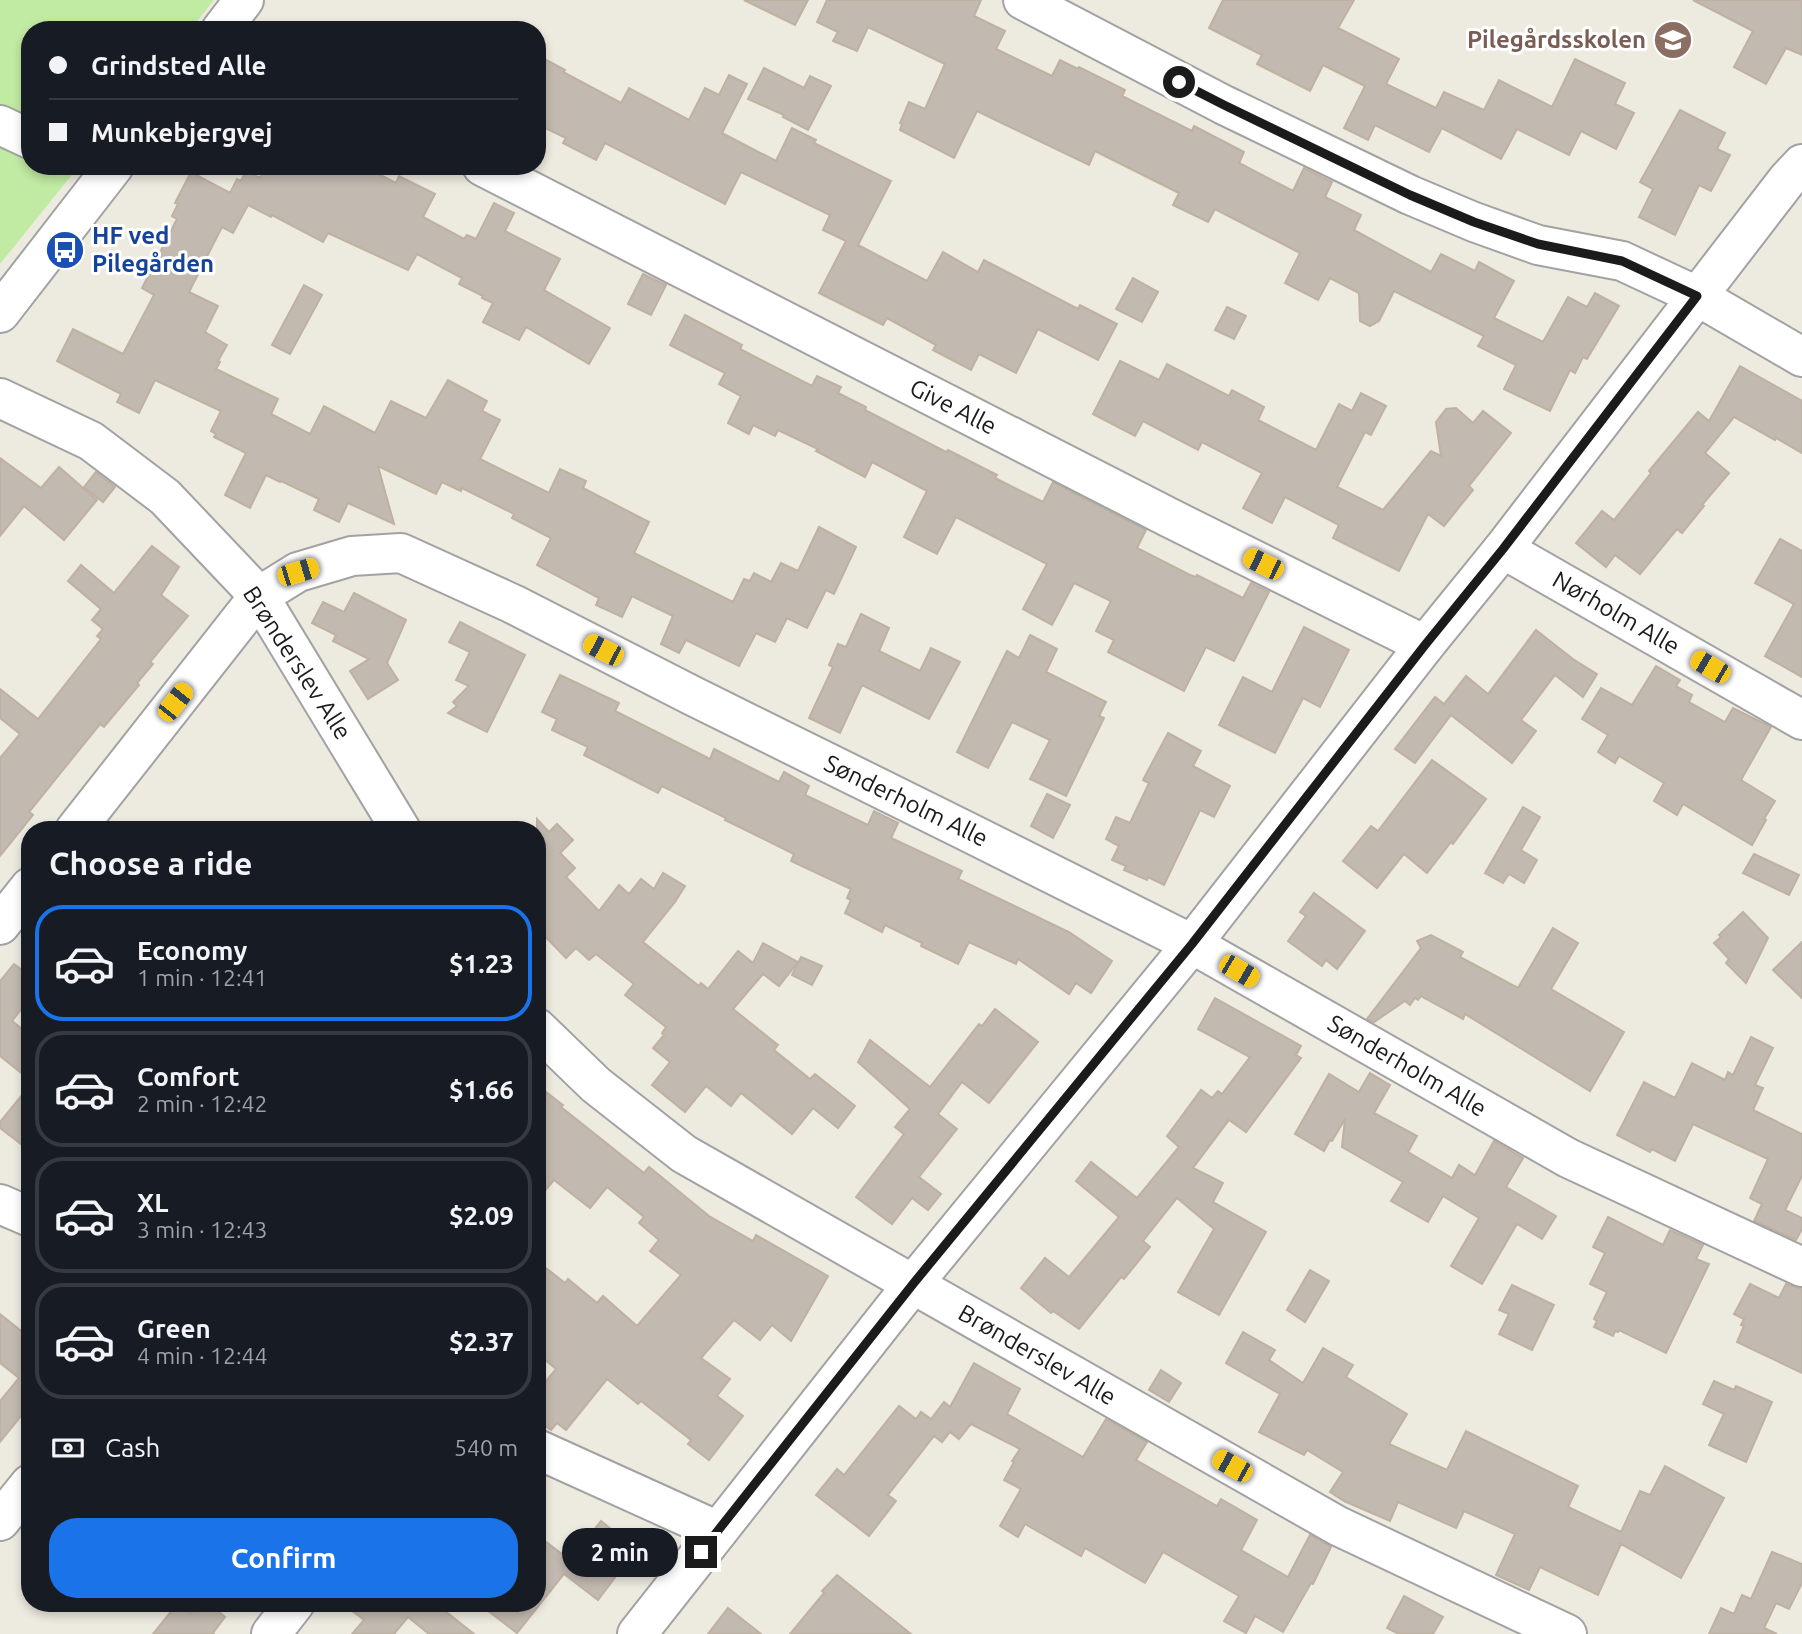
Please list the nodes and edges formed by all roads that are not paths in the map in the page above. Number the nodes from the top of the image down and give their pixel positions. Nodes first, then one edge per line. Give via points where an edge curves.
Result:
1 (244, 0) edge
2 (1023, 0) edge
3 (228, 21) edge
4 (0, 125) edge
5 (21, 135) edge
6 (1802, 164) edge
7 (107, 175) edge
8 (500, 175) edge
9 (1697, 296) junction
10 (0, 313) edge
11 (1802, 357) edge
12 (0, 398) edge
13 (1503, 549) junction
14 (258, 596) junction
15 (1425, 645) junction
16 (1802, 720) edge
17 (82, 821) edge
18 (396, 821) edge
19 (21, 898) edge
20 (0, 925) edge
21 (1192, 944) junction
22 (546, 1037) edge
23 (0, 1204) edge
24 (21, 1213) edge
25 (1802, 1267) edge
26 (913, 1284) junction
27 (546, 1453) edge
28 (21, 1494) edge
29 (0, 1521) edge
30 (718, 1531) junction
31 (288, 1612) edge
32 (1515, 1623) edge
33 (271, 1634) edge
34 (637, 1634) edge
35 (1567, 1634) edge

1 - 3 street
2 - 9 street via 1410,195 1538,244 1622,261
4 - 5 street
6 - 9 street
7 - 10 street
8 - 15 street, Give Alle
9 - 11 street
9 - 13 street
12 - 14 street, Brønderslev Alle via 91,441 165,497
13 - 15 street
13 - 16 street, Nørholm Alle
14 - 17 street, Sønderholm Alle
14 - 18 street, Brønderslev Alle
14 - 21 street, Sønderholm Alle via 298,572 352,556 401,553 513,604
15 - 21 street
19 - 20 street
21 - 25 street, Sønderholm Alle via 1568,1158
21 - 26 street
22 - 26 street, Brønderslev Alle via 596,1085 684,1154
23 - 24 street
26 - 30 street
26 - 32 street, Brønderslev Alle
27 - 30 street
28 - 29 street
30 - 34 street
31 - 33 street
32 - 35 street, Brønderslev Alle

